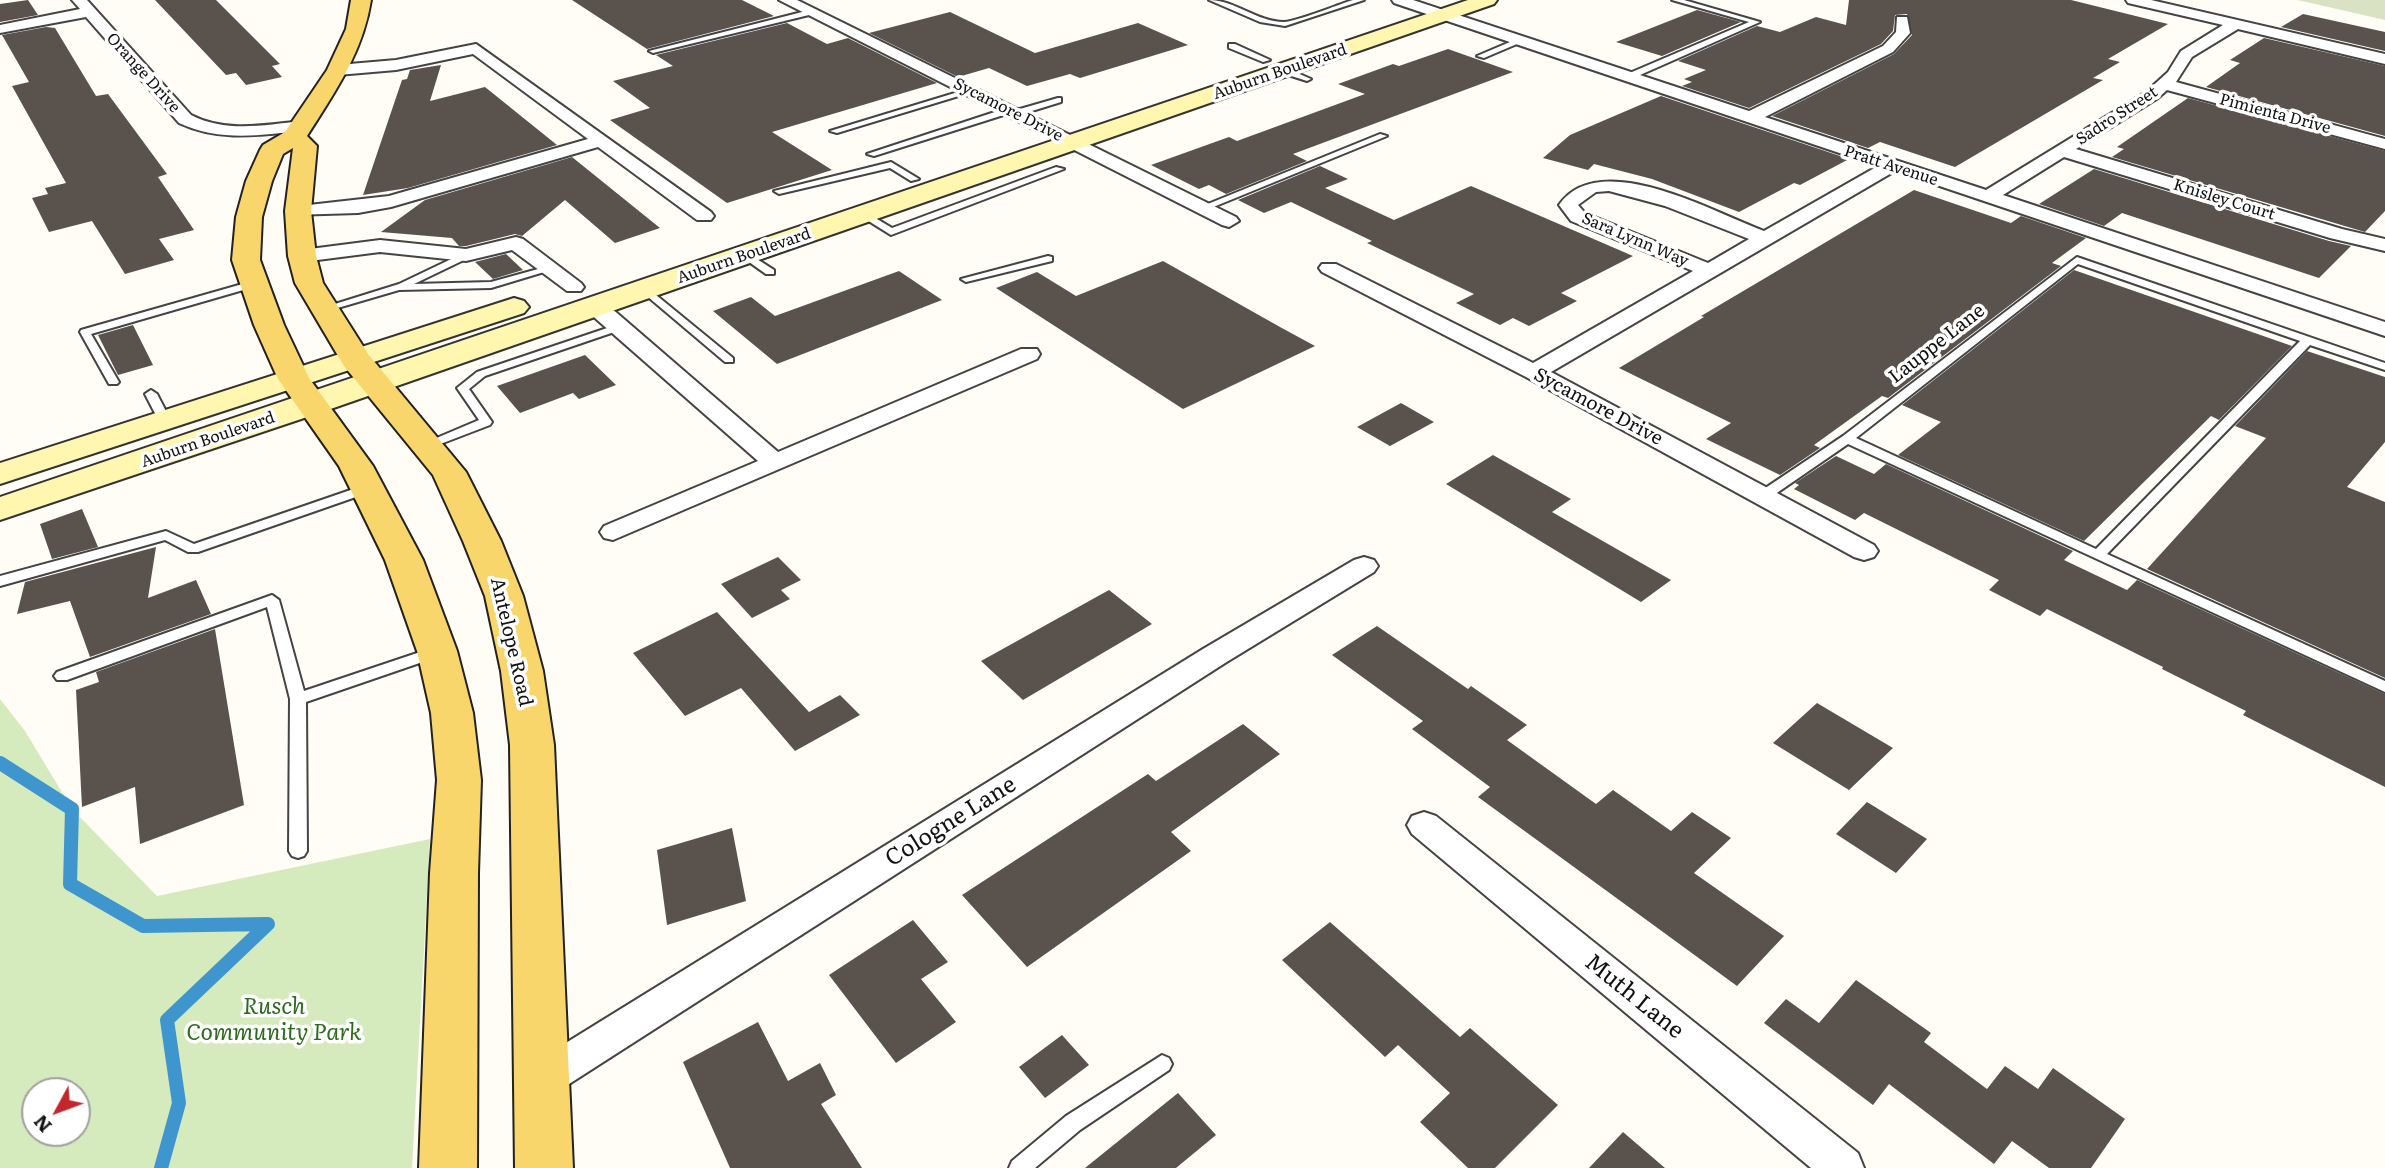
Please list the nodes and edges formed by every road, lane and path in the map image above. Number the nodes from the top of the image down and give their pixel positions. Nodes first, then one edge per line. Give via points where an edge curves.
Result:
1 (361, 0) edge
2 (786, 0) edge
3 (1213, 0) edge
4 (1360, 0) edge
5 (1487, 0) edge
6 (1676, 0) edge
7 (2133, 0) edge
8 (1409, 4) edge
9 (84, 6) edge
10 (1443, 8) edge
11 (810, 12) junction
12 (1902, 20) dead end
13 (2236, 24) junction
14 (0, 29) edge
15 (1520, 41) junction
16 (1232, 46) dead end
17 (653, 51) dead end
18 (1481, 56) dead end
19 (2385, 59) edge
20 (1275, 65) junction
21 (338, 70) junction
22 (1628, 77) junction
23 (1307, 79) dead end
24 (2165, 85) junction
25 (971, 91) junction
26 (1058, 100) dead end
27 (1013, 111) junction
28 (1749, 118) junction
29 (298, 131) junction
30 (834, 131) dead end
31 (1383, 136) dead end
32 (1063, 138) junction
33 (599, 141) junction
34 (2385, 144) edge
35 (2063, 151) junction
36 (872, 154) dead end
37 (1891, 166) junction
38 (1059, 169) dead end
39 (902, 172) junction
40 (779, 191) dead end
41 (1987, 197) junction
42 (1203, 208) junction
43 (298, 211) junction
44 (864, 215) junction
45 (704, 216) dead end
46 (1229, 221) dead end
47 (1766, 239) junction
48 (2385, 245) edge
49 (466, 255) junction
50 (746, 255) junction
51 (302, 256) junction
52 (1048, 258) dead end
53 (1329, 268) dead end
54 (549, 269) junction
55 (1710, 271) junction
56 (770, 272) dead end
57 (966, 279) dead end
58 (253, 284) junction
59 (398, 287) junction
60 (645, 289) junction
61 (585, 297) junction
62 (324, 309) junction
63 (618, 327) junction
64 (2385, 329) edge
65 (2308, 340) junction
66 (1029, 354) dead end
67 (729, 360) dead end
68 (2385, 367) edge
69 (365, 370) junction
70 (1534, 372) junction
71 (113, 382) dead end
72 (302, 392) junction
73 (1847, 439) junction
74 (426, 444) junction
75 (775, 463) junction
76 (0, 474) edge
77 (368, 488) junction
78 (1763, 496) junction
79 (0, 509) edge
80 (613, 532) dead end
81 (1864, 551) dead end
82 (2098, 555) junction
83 (1364, 566) dead end
84 (0, 581) edge
85 (437, 651) junction
86 (62, 676) dead end
87 (2385, 687) edge
88 (298, 699) junction
89 (1424, 825) dead end
90 (298, 851) dead end
91 (1162, 1064) dead end
92 (541, 1080) junction
93 (448, 1168) edge
94 (544, 1168) edge
95 (1018, 1168) edge
96 (1843, 1168) edge

1 - 21 main road via 356,29
2 - 11 street, Sycamore Drive
3 - 4 lane via 1285,24
5 - 10 main road, Auburn Boulevard
6 - 22 lane via 1756,22
7 - 13 street
8 - 10 main road, Auburn Boulevard
8 - 20 main road, Auburn Boulevard
9 - 14 street
9 - 29 street, Orange Drive via 194,125
10 - 15 street, Pratt Avenue
10 - 20 main road, Auburn Boulevard
11 - 17 lane
11 - 25 street, Sycamore Drive
12 - 28 street via 1903,33 1888,49
13 - 19 street
13 - 24 street, Sadro Street via 2186,54
15 - 18 lane
15 - 22 street, Pratt Avenue
16 - 20 lane
20 - 23 lane
20 - 32 main road, Auburn Boulevard
21 - 29 main road
21 - 33 street via 396,65 476,49
22 - 28 street, Pratt Avenue
24 - 34 street, Pimienta Drive
24 - 35 street, Sadro Street
25 - 27 street, Sycamore Drive
25 - 30 lane
26 - 27 lane
27 - 32 street, Sycamore Drive
27 - 36 lane
28 - 37 street, Pratt Avenue
29 - 43 main road, Antelope Road via 305,146
29 - 58 main road via 272,150 258,180 246,260
31 - 42 lane
32 - 39 main road, Auburn Boulevard
32 - 42 street, Sycamore Drive
32 - 44 main road, Auburn Boulevard
33 - 43 street via 391,201
33 - 45 street
35 - 41 street, Sadro Street
35 - 48 street, Knisley Court
37 - 41 street, Pratt Avenue
37 - 47 street, Sara Lynn Way
38 - 44 lane via 891,232
39 - 40 lane
39 - 61 main road, Auburn Boulevard
41 - 64 street, Pratt Avenue
42 - 46 street, Sycamore Drive
43 - 51 main road, Antelope Road
44 - 50 main road, Auburn Boulevard
47 - 55 street, Sara Lynn Way
47 - 55 street, Sara Lynn Way via 1641,192 1614,186 1593,187 1574,195 1569,205 1578,218
49 - 51 street via 380,246
49 - 54 street via 516,243
49 - 59 lane
50 - 56 lane
50 - 60 main road, Auburn Boulevard
51 - 62 main road, Antelope Road via 309,284
52 - 57 lane
53 - 70 street, Sycamore Drive
54 - 59 lane via 491,285
54 - 61 street
55 - 70 street, Sara Lynn Way
58 - 71 lane via 85,332
58 - 72 main road
59 - 62 lane
60 - 61 main road, Auburn Boulevard
60 - 67 lane
61 - 63 street
61 - 69 main road, Auburn Boulevard
62 - 69 main road, Antelope Road
63 - 74 lane via 481,374 463,388 486,422
63 - 75 street
65 - 68 lane, Lauppe Lane
65 - 73 lane, Lauppe Lane via 2077,260
65 - 82 lane
66 - 75 street
69 - 72 main road, Auburn Boulevard
69 - 74 main road, Antelope Road
70 - 78 street, Sycamore Drive
72 - 76 main road, Auburn Boulevard via 158,407
72 - 77 main road
72 - 79 main road, Auburn Boulevard
73 - 78 lane
73 - 82 lane
74 - 92 main road, Antelope Road via 449,472 482,541 504,596 522,671 532,745
75 - 80 street
77 - 84 lane via 194,549 166,535
77 - 85 main road via 404,560
78 - 81 street, Sycamore Drive
82 - 87 lane
83 - 92 street, Cologne Lane
85 - 88 lane
85 - 93 main road via 452,713 459,780
86 - 88 lane via 272,600
88 - 90 lane
89 - 96 street, Muth Lane
91 - 95 lane
92 - 94 main road, Antelope Road

